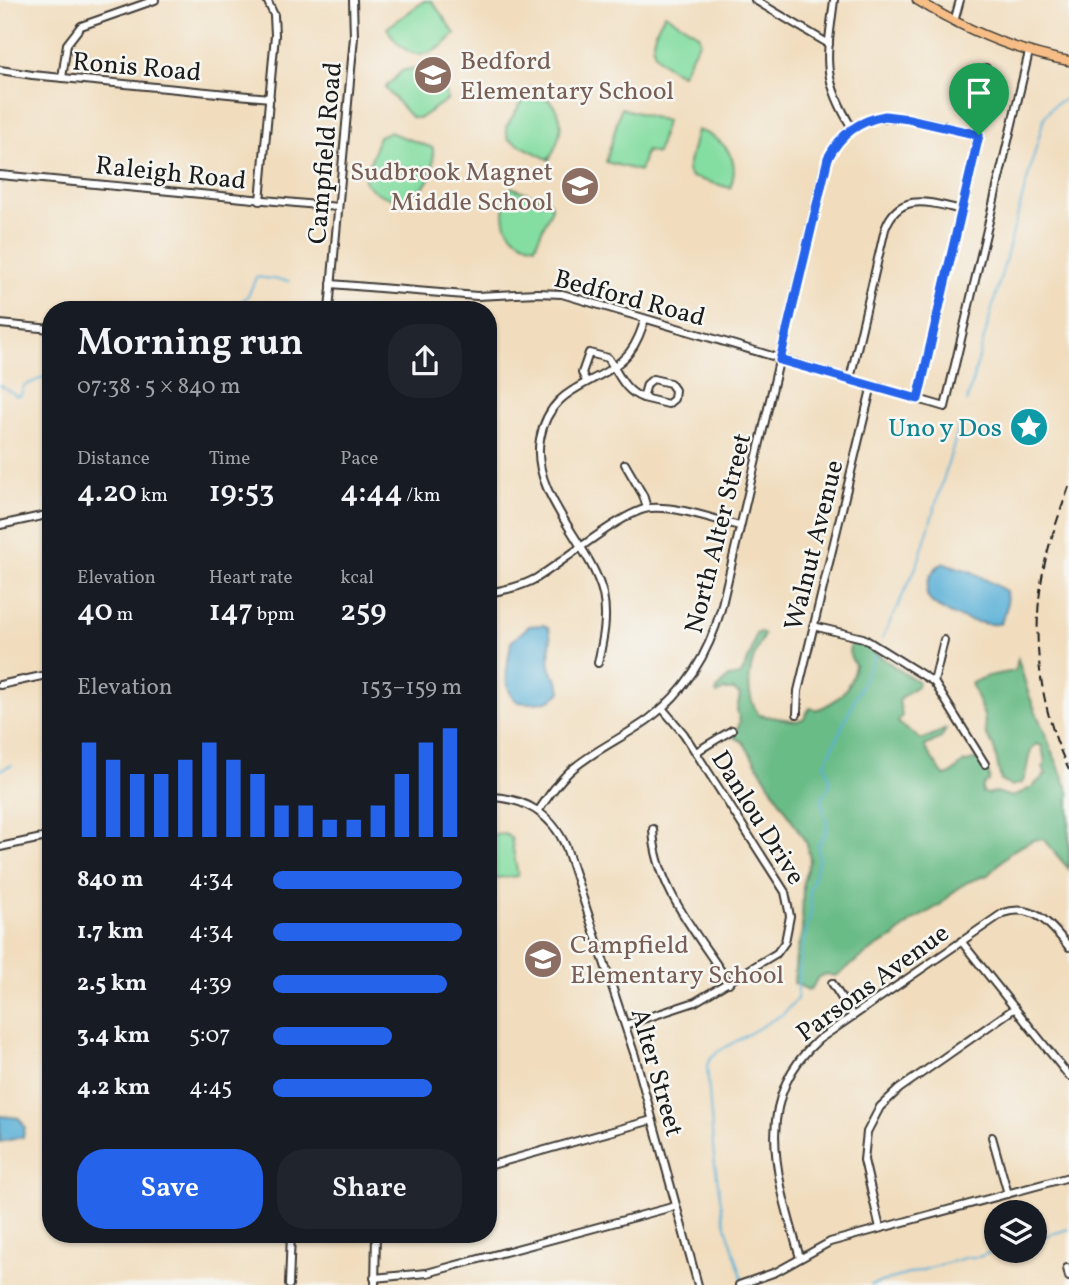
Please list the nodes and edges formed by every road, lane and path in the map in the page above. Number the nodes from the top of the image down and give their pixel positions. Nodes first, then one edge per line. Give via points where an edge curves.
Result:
1 (155, 0) edge
2 (267, 0) edge
3 (354, 0) edge
4 (755, 0) edge
5 (834, 0) edge
6 (917, 0) edge
7 (960, 0) edge
8 (954, 22) junction
9 (829, 44) junction
10 (1029, 52) junction
11 (1069, 61) edge
12 (986, 68) dead end
13 (0, 70) edge
14 (62, 78) junction
15 (270, 97) junction
16 (852, 128) junction
17 (979, 135) junction
18 (0, 175) edge
19 (260, 201) junction
20 (338, 207) junction
21 (962, 211) junction
22 (331, 284) junction
23 (330, 301) edge
24 (645, 319) junction
25 (0, 324) edge
26 (42, 328) edge
27 (780, 360) junction
28 (614, 366) junction
29 (850, 379) junction
30 (586, 381) junction
31 (872, 385) junction
32 (643, 398) junction
33 (918, 399) junction
34 (625, 464) dead end
35 (647, 508) junction
36 (42, 515) edge
37 (0, 525) edge
38 (740, 526) junction
39 (581, 548) junction
40 (497, 591) edge
41 (813, 626) junction
42 (944, 640) dead end
43 (598, 663) dead end
44 (42, 676) edge
45 (934, 682) junction
46 (0, 685) edge
47 (662, 708) junction
48 (797, 714) dead end
49 (732, 730) dead end
50 (696, 752) junction
51 (985, 764) dead end
52 (497, 798) edge
53 (539, 810) junction
54 (653, 829) dead end
55 (42, 838) edge
56 (0, 847) edge
57 (961, 941) junction
58 (1069, 947) edge
59 (729, 982) junction
60 (832, 982) dead end
61 (1015, 1008) junction
62 (853, 1016) junction
63 (625, 1026) junction
64 (1069, 1076) edge
65 (652, 1120) junction
66 (992, 1137) dead end
67 (497, 1163) edge
68 (1069, 1177) edge
69 (1008, 1194) junction
70 (676, 1206) junction
71 (880, 1228) junction
72 (291, 1243) edge
73 (376, 1243) edge
74 (800, 1258) junction
75 (1067, 1268) dead end
76 (1069, 1277) edge
77 (374, 1281) edge
78 (289, 1285) edge
79 (698, 1285) edge
80 (739, 1285) edge

1 - 14 street via 81,26 66,44
2 - 15 street via 275,24
3 - 20 street, Campfield Road
4 - 9 street
5 - 9 street
6 - 8 main road
7 - 8 street
8 - 10 main road
9 - 16 street via 831,87
10 - 11 main road
10 - 33 street, Bedford Road via 945,407
12 - 17 street
13 - 14 street, Ronis Road
14 - 15 street, Ronis Road
15 - 19 street
16 - 17 street via 897,116
16 - 27 street, North Alter Street via 833,149 824,169
17 - 21 street
18 - 19 street, Raleigh Road
19 - 20 street, Raleigh Road
20 - 22 street, Campfield Road
21 - 29 street via 915,201 891,216
21 - 33 street
22 - 23 street, Campfield Road
22 - 24 street, Bedford Road via 478,296 549,293
24 - 27 street, Bedford Road
24 - 28 street via 634,346
25 - 26 street
27 - 29 street, Bedford Road
27 - 38 street, North Alter Street
28 - 30 street
28 - 30 street via 608,358 589,353 583,373
28 - 32 street via 629,391
29 - 31 street, Bedford Road
30 - 39 street via 552,409 539,450 545,485
31 - 33 street, Bedford Road
31 - 41 street, Walnut Avenue
32 - 32 street via 653,379 670,383 675,390 674,399 667,404
34 - 35 street
35 - 38 street
35 - 39 street via 626,516
36 - 37 street
38 - 47 street, North Alter Street via 711,641 685,684
39 - 40 street via 525,584
39 - 43 street via 603,596 605,631
41 - 45 street via 863,638
41 - 48 street, Walnut Avenue
42 - 45 street
44 - 46 street
45 - 51 street
47 - 50 street, Danlou Drive
47 - 53 street, North Alter Street via 570,770
49 - 50 street
50 - 59 street, Danlou Drive via 785,892 790,908 782,948
52 - 53 street
53 - 63 street, Alter Street via 566,847
54 - 59 street via 667,886
55 - 56 street
57 - 58 street, Parsons Avenue via 995,918 1018,910 1044,918
57 - 61 street
57 - 62 street, Parsons Avenue
59 - 63 street, Danlou Drive via 688,1005
60 - 62 street
61 - 64 street
61 - 71 street via 880,1107 867,1132 864,1160
62 - 74 street, Parsons Avenue via 800,1058 778,1107 775,1161
63 - 65 street, Alter Street
65 - 67 street
65 - 70 street, Alter Street
66 - 69 street
68 - 69 street
69 - 71 street
70 - 77 street via 426,1273
70 - 79 street, Alter Street
71 - 74 street via 830,1242
72 - 78 street
73 - 77 street
74 - 80 street
75 - 76 street

